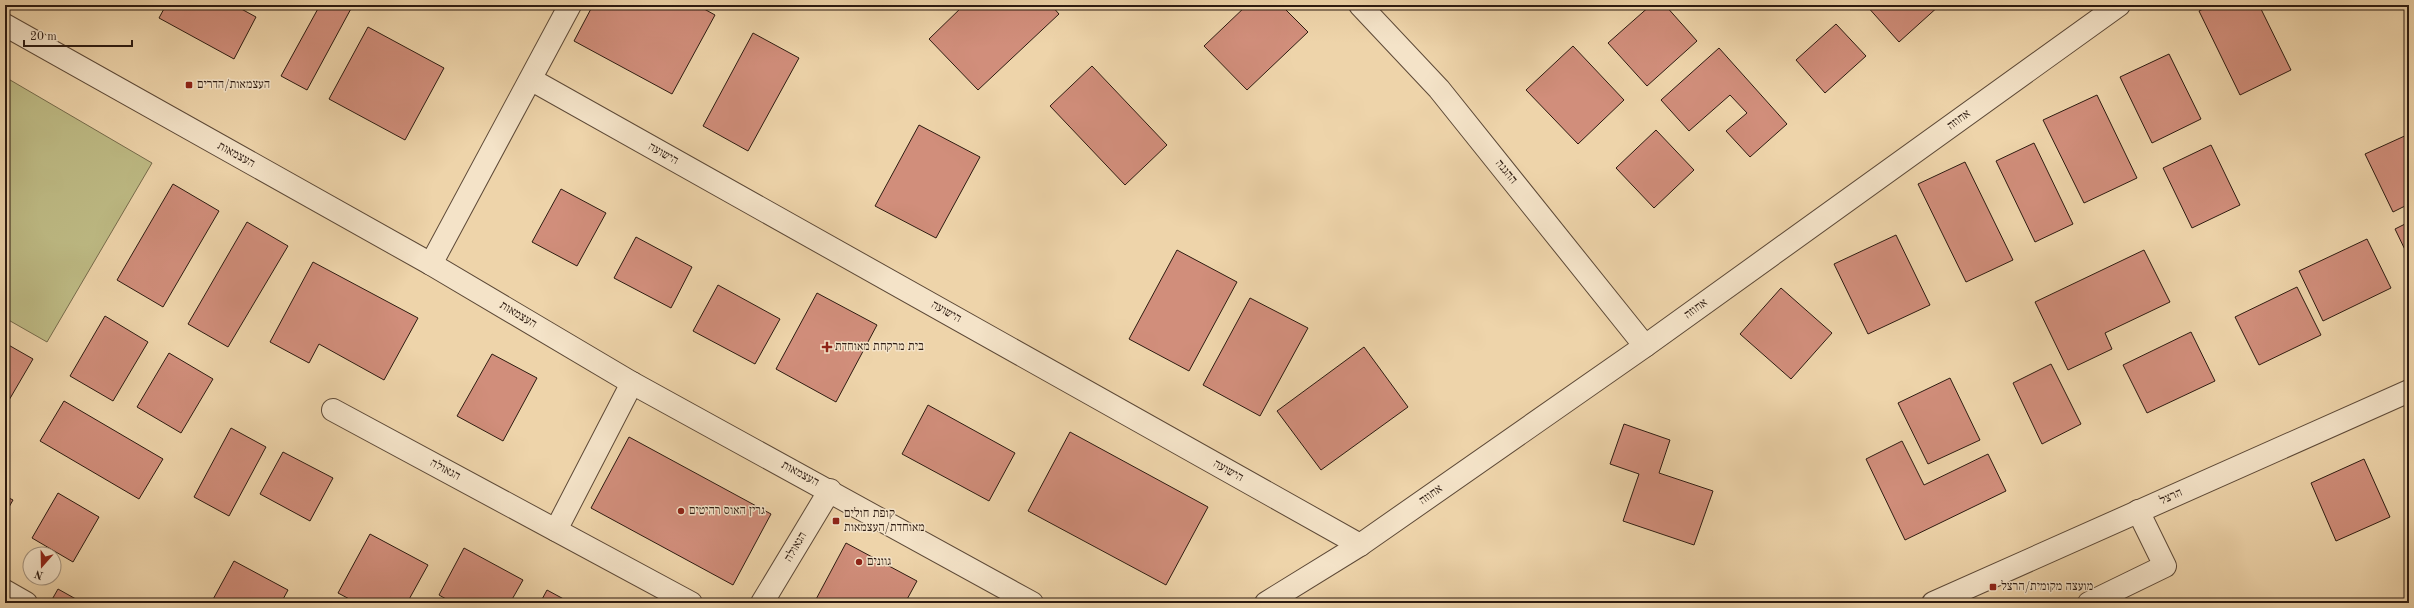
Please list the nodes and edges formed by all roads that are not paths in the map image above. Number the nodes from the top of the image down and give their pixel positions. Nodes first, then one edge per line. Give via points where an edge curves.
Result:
1 (570, 5) edge
2 (1360, 5) edge
3 (2119, 5) edge
4 (5, 25) edge
5 (532, 80) junction
6 (431, 264) junction
7 (1645, 346) junction
8 (632, 383) junction
9 (2409, 390) edge
10 (333, 410) dead end
11 (830, 490) junction
12 (2138, 511) junction
13 (556, 530) junction
14 (1360, 545) junction
15 (5, 591) edge
16 (26, 603) edge
17 (691, 603) edge
18 (762, 603) edge
19 (1032, 603) edge
20 (1266, 603) edge
21 (1933, 603) edge
22 (2089, 603) edge

1 - 5 street
2 - 7 street, ההגנה via 1439,88
3 - 7 street, אחוזה
4 - 6 street, העצמאות
5 - 6 street
5 - 14 street, הישועה
6 - 8 street, העצמאות
7 - 14 street, אחוזה
8 - 11 street, העצמאות
8 - 13 street
9 - 12 street, הרצל
10 - 13 street, הגאולה
11 - 18 street, הגאולה
11 - 19 street, העצמאות
12 - 21 street, הרצל
12 - 22 street via 2165,566
13 - 17 street, הגאולה
14 - 20 street, אחוזה
15 - 16 street

